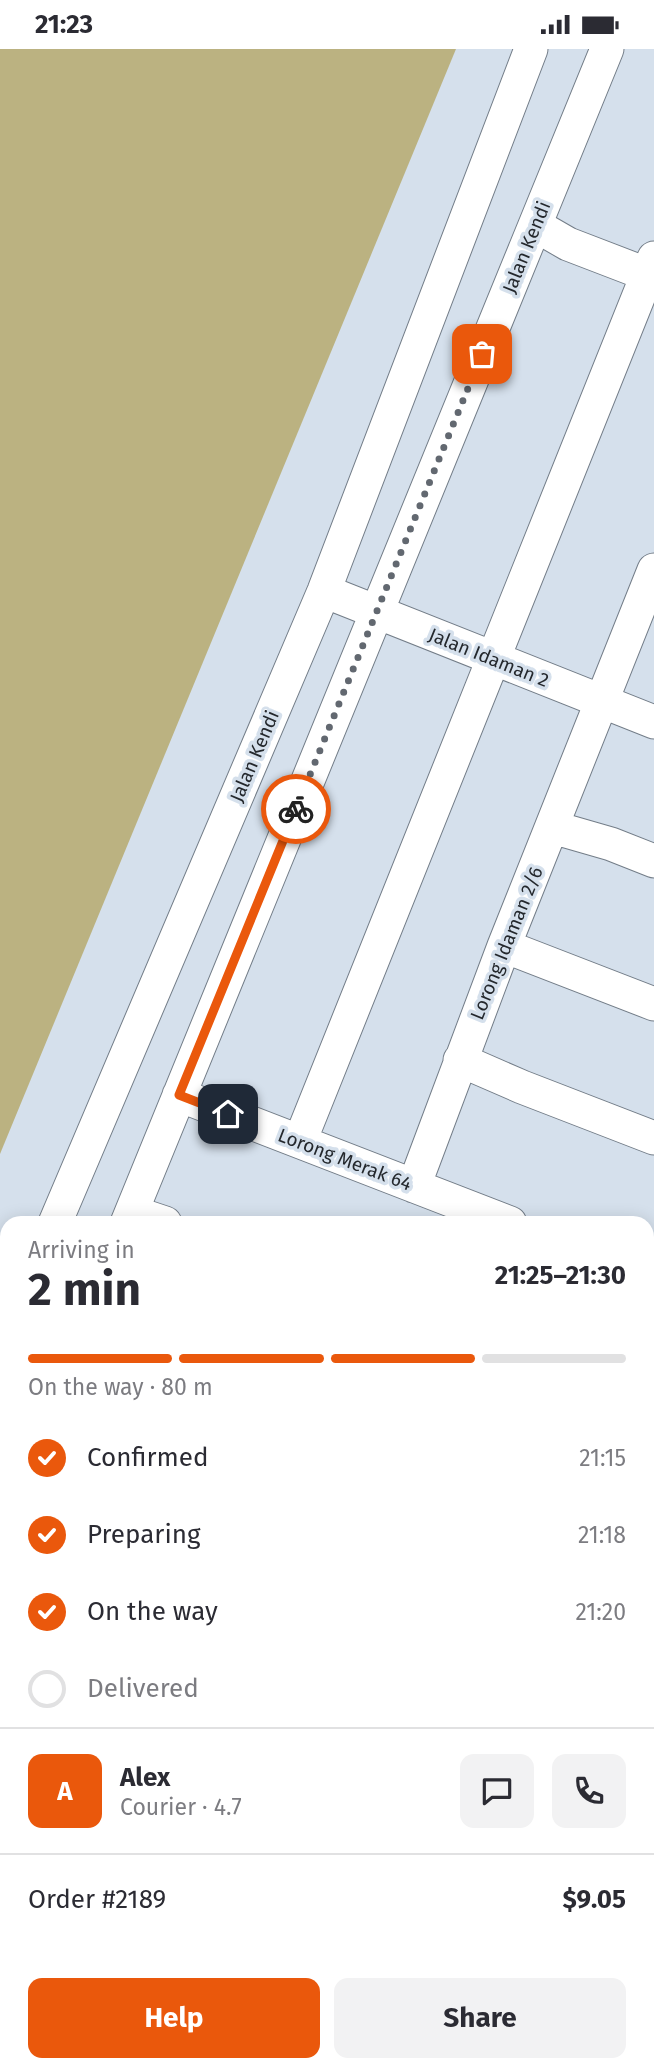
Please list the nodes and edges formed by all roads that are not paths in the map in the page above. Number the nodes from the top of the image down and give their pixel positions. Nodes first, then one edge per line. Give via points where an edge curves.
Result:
1 (531, 49) edge
2 (607, 49) edge
3 (535, 225) junction
4 (652, 270) edge
5 (654, 570) edge
6 (324, 591) junction
7 (377, 612) junction
8 (494, 659) junction
9 (602, 701) junction
10 (654, 722) edge
11 (552, 827) junction
12 (654, 861) edge
13 (504, 946) junction
14 (654, 1005) edge
15 (460, 1059) junction
16 (179, 1095) junction
17 (654, 1138) edge
18 (300, 1141) junction
19 (414, 1186) junction
20 (58, 1216) edge
21 (129, 1216) edge
22 (492, 1216) edge

1 - 6 street, Jalan Kendi
2 - 3 street, Jalan Kendi
3 - 4 street via 568,244
3 - 7 street, Jalan Kendi
4 - 8 street
5 - 9 street, Lorong Idaman 2/6
6 - 7 street, Jalan Idaman 2
6 - 20 street, Jalan Kendi
7 - 8 street, Jalan Idaman 2
7 - 16 street, Jalan Kendi
8 - 9 street, Jalan Idaman 2
8 - 18 street
9 - 10 street, Jalan Idaman 2
9 - 11 street, Lorong Idaman 2/6
11 - 12 street
11 - 13 street, Lorong Idaman 2/6
13 - 14 street
13 - 15 street, Lorong Idaman 2/6
15 - 17 street
15 - 19 street, Lorong Idaman 2/6
16 - 18 street, Lorong Merak 64
16 - 21 street, Jalan Kendi
18 - 19 street, Lorong Merak 64
19 - 22 street, Lorong Merak 64

